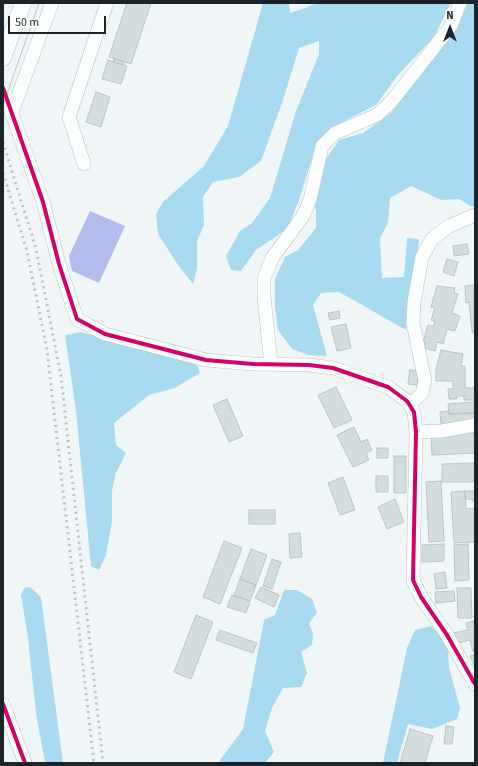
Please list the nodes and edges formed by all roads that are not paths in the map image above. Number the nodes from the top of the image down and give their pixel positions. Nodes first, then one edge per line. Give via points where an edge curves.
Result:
1 (23, 3) edge
2 (52, 3) edge
3 (107, 3) edge
4 (460, 3) edge
5 (3, 58) edge
6 (3, 88) edge
7 (12, 112) junction
8 (84, 164) dead end
9 (475, 215) edge
10 (272, 364) junction
11 (410, 405) junction
12 (475, 425) edge
13 (416, 432) junction
14 (475, 684) edge
15 (3, 704) edge
16 (24, 763) edge

1 - 5 main road
2 - 7 street
3 - 8 street via 69,117
4 - 10 street via 451,26 391,102 377,116 335,133 322,146 310,200 303,216 272,258 264,278
6 - 7 street
7 - 10 street via 43,202 77,319 105,334 206,360
9 - 11 street via 449,226 432,239 422,257 414,302 414,323 426,382 422,393
10 - 11 street via 333,368 388,387
11 - 13 street via 414,412
12 - 13 street via 442,431
13 - 14 street via 413,580
15 - 16 street

